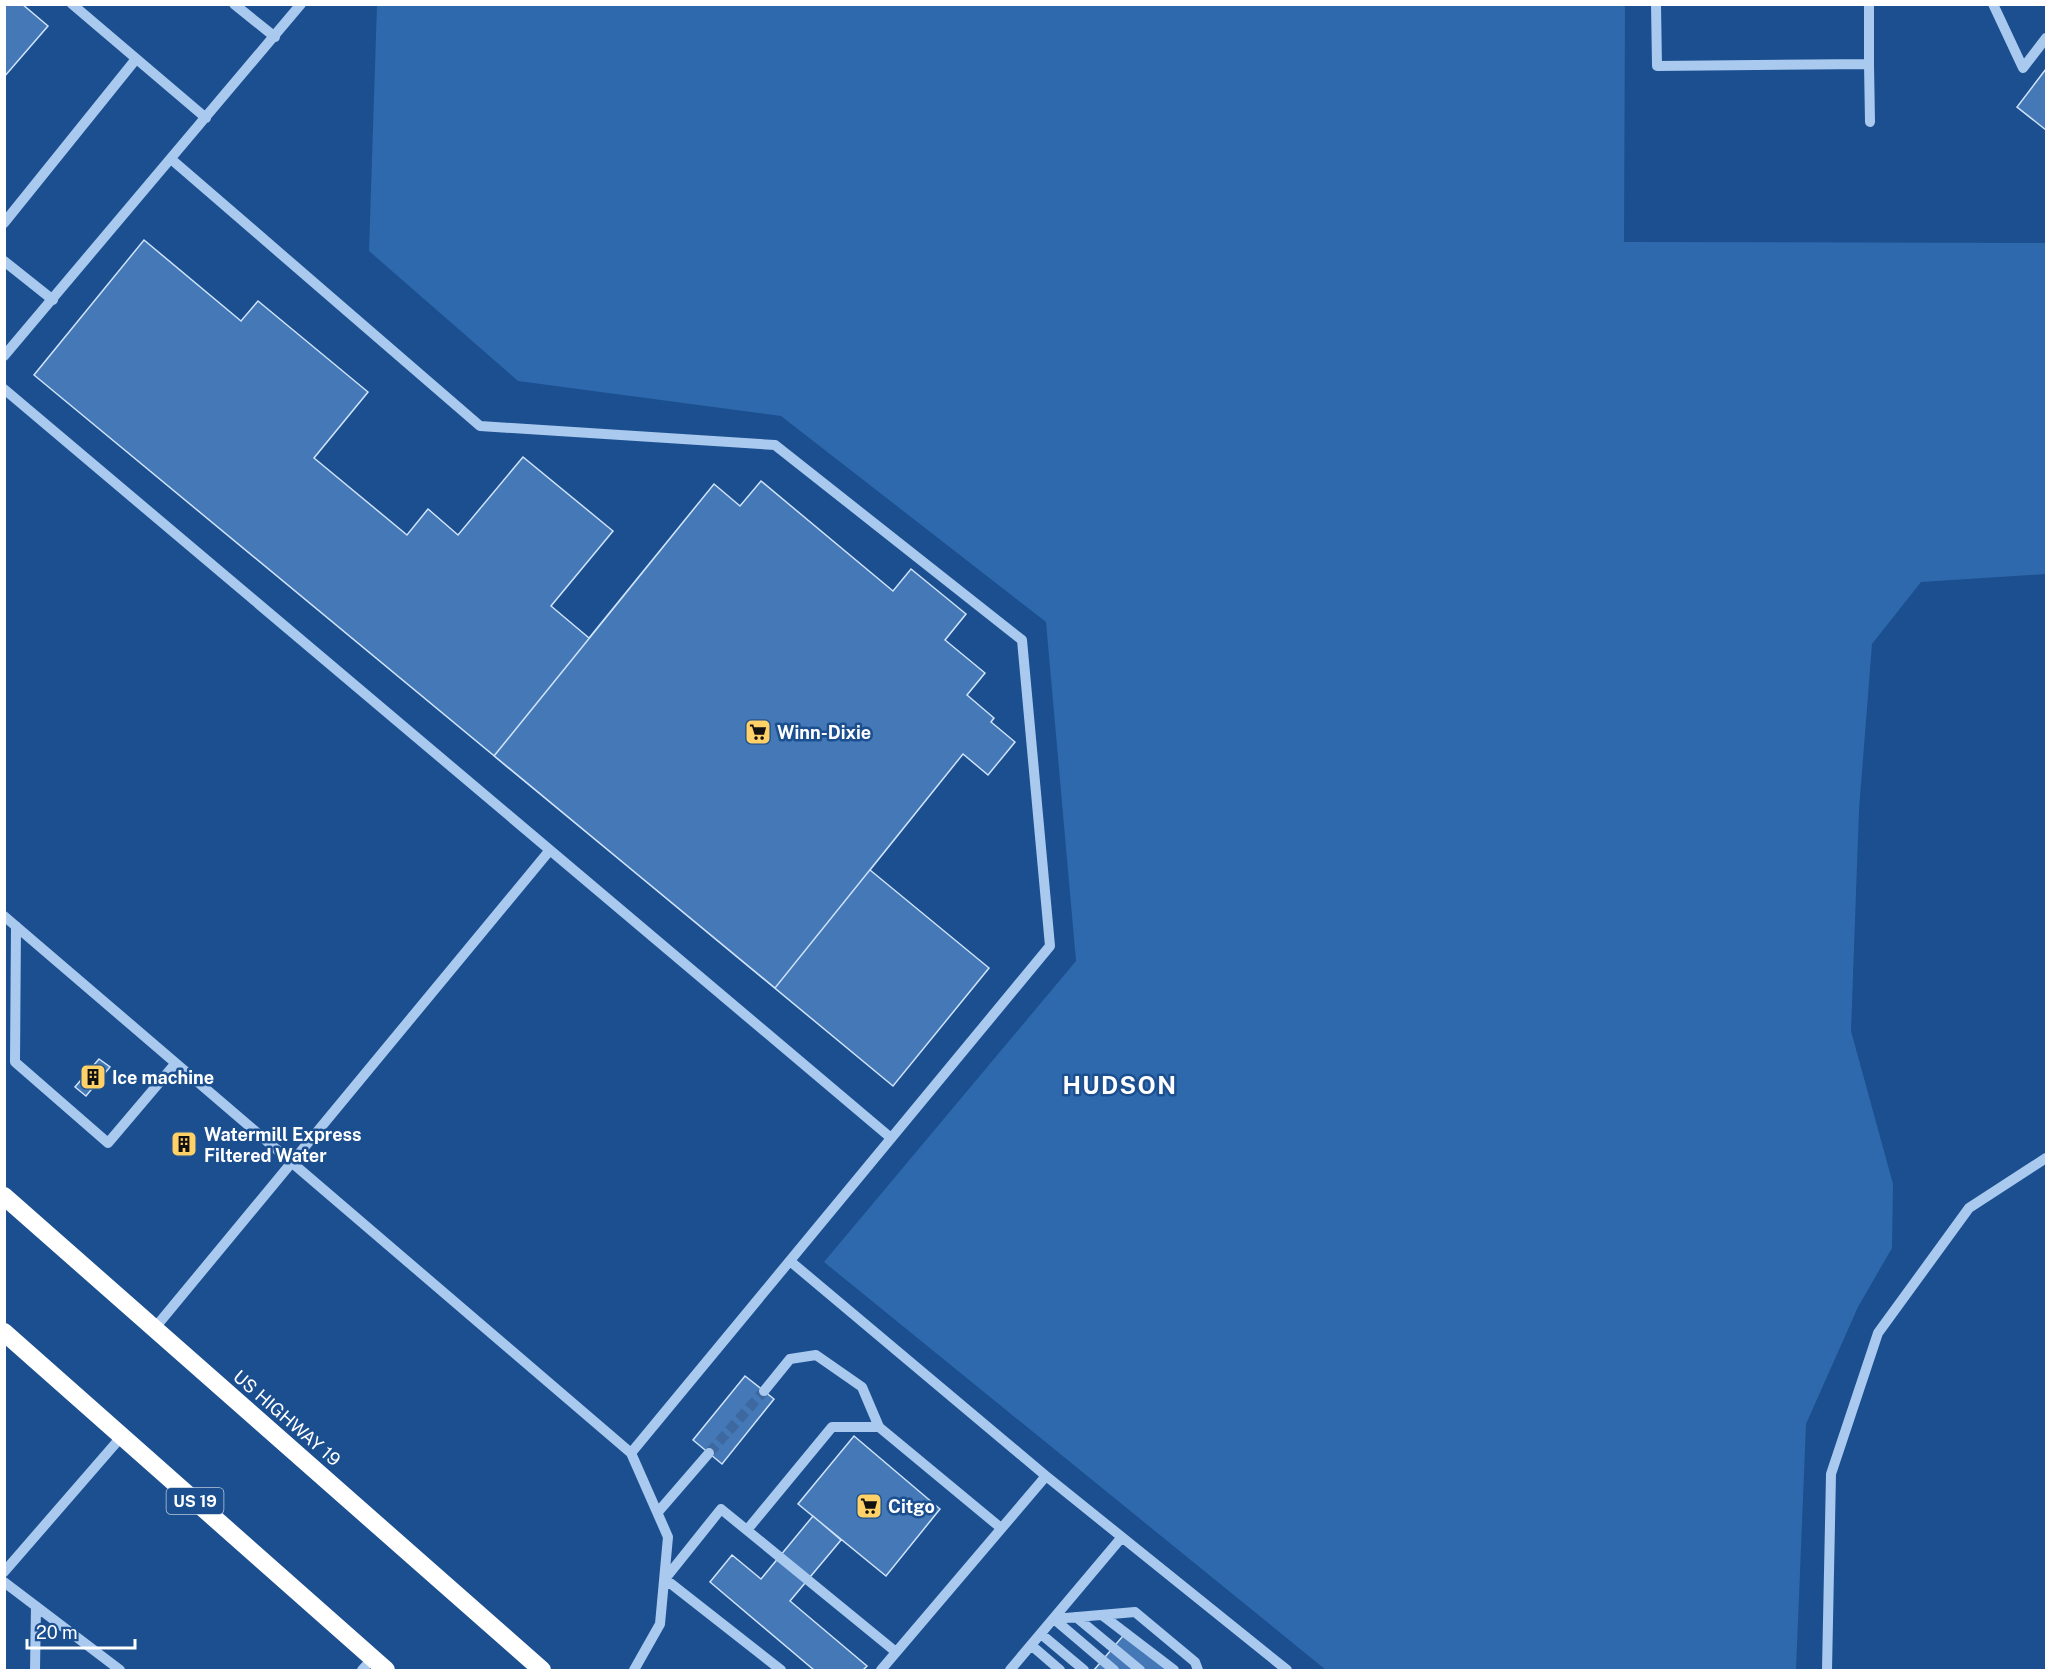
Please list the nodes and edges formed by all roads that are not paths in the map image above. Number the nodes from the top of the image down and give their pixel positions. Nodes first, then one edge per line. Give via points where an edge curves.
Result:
1 (72, 4) edge
2 (234, 4) edge
3 (301, 4) edge
4 (1656, 4) edge
5 (1869, 4) edge
6 (1993, 4) edge
7 (275, 38) junction
8 (2046, 38) edge
9 (136, 59) junction
10 (1869, 64) junction
11 (206, 118) junction
12 (1870, 122) dead end
13 (171, 159) junction
14 (4, 223) edge
15 (4, 261) edge
16 (53, 300) junction
17 (4, 356) edge
18 (4, 389) edge
19 (550, 850) junction
20 (4, 916) edge
21 (16, 926) junction
22 (175, 1064) junction
23 (891, 1138) junction
24 (2046, 1158) edge
25 (291, 1162) junction
26 (4, 1196) edge
27 (790, 1261) junction
28 (154, 1329) junction
29 (4, 1332) edge
30 (764, 1390) tunnel mouth
31 (879, 1426) junction
32 (122, 1436) junction
33 (631, 1452) junction
34 (709, 1453) tunnel mouth
35 (1046, 1476) junction
36 (657, 1512) junction
37 (1001, 1528) junction
38 (747, 1530) junction
39 (1122, 1537) junction
40 (4, 1572) edge
41 (665, 1579) junction
42 (4, 1582) edge
43 (36, 1606) junction
44 (1102, 1615) junction
45 (1076, 1617) junction
46 (1054, 1619) junction
47 (1041, 1634) junction
48 (1031, 1645) junction
49 (897, 1652) junction
50 (374, 1667) edge
51 (35, 1671) edge
52 (120, 1671) edge
53 (542, 1671) edge
54 (634, 1671) edge
55 (781, 1671) edge
56 (881, 1671) edge
57 (1010, 1671) edge
58 (1060, 1671) edge
59 (1084, 1671) edge
60 (1114, 1671) edge
61 (1140, 1671) edge
62 (1174, 1671) edge
63 (1198, 1671) edge
64 (1287, 1671) edge
65 (1827, 1671) edge

1 - 9 street
2 - 7 street
3 - 7 street
4 - 10 street via 1656,66
5 - 10 street
6 - 8 street via 2023,68
7 - 11 street
9 - 11 street
9 - 14 street
10 - 12 street
11 - 13 street
13 - 16 street
13 - 23 street via 480,426 776,445 1022,640 1050,946
15 - 16 street
16 - 17 street
18 - 19 street
19 - 23 street
19 - 25 street
20 - 21 street
21 - 22 street
21 - 22 street via 15,1062 108,1143
22 - 25 street
23 - 27 street
24 - 65 street via 1969,1208 1878,1333 1831,1474
25 - 28 street
25 - 33 street
26 - 28 highway, US HIGHWAY 19
27 - 33 street
27 - 35 street
28 - 53 highway, US HIGHWAY 19
29 - 32 highway, US 19
30 - 31 street via 790,1359 816,1355 862,1387
31 - 37 street
31 - 38 street via 832,1427
32 - 40 street
32 - 50 highway, US 19
33 - 36 street
34 - 36 street
35 - 37 street
35 - 39 street
36 - 41 street via 668,1537
37 - 49 street
38 - 41 street via 721,1509
38 - 49 street
39 - 46 street
39 - 64 street
41 - 54 street via 660,1624
41 - 55 street
42 - 43 street
43 - 51 street
43 - 52 street
44 - 45 street
44 - 62 street
44 - 63 street via 1136,1612 1195,1662
45 - 46 street
45 - 61 street
46 - 47 street
46 - 60 street
47 - 48 street
47 - 59 street
48 - 57 street
48 - 58 street
49 - 56 street

